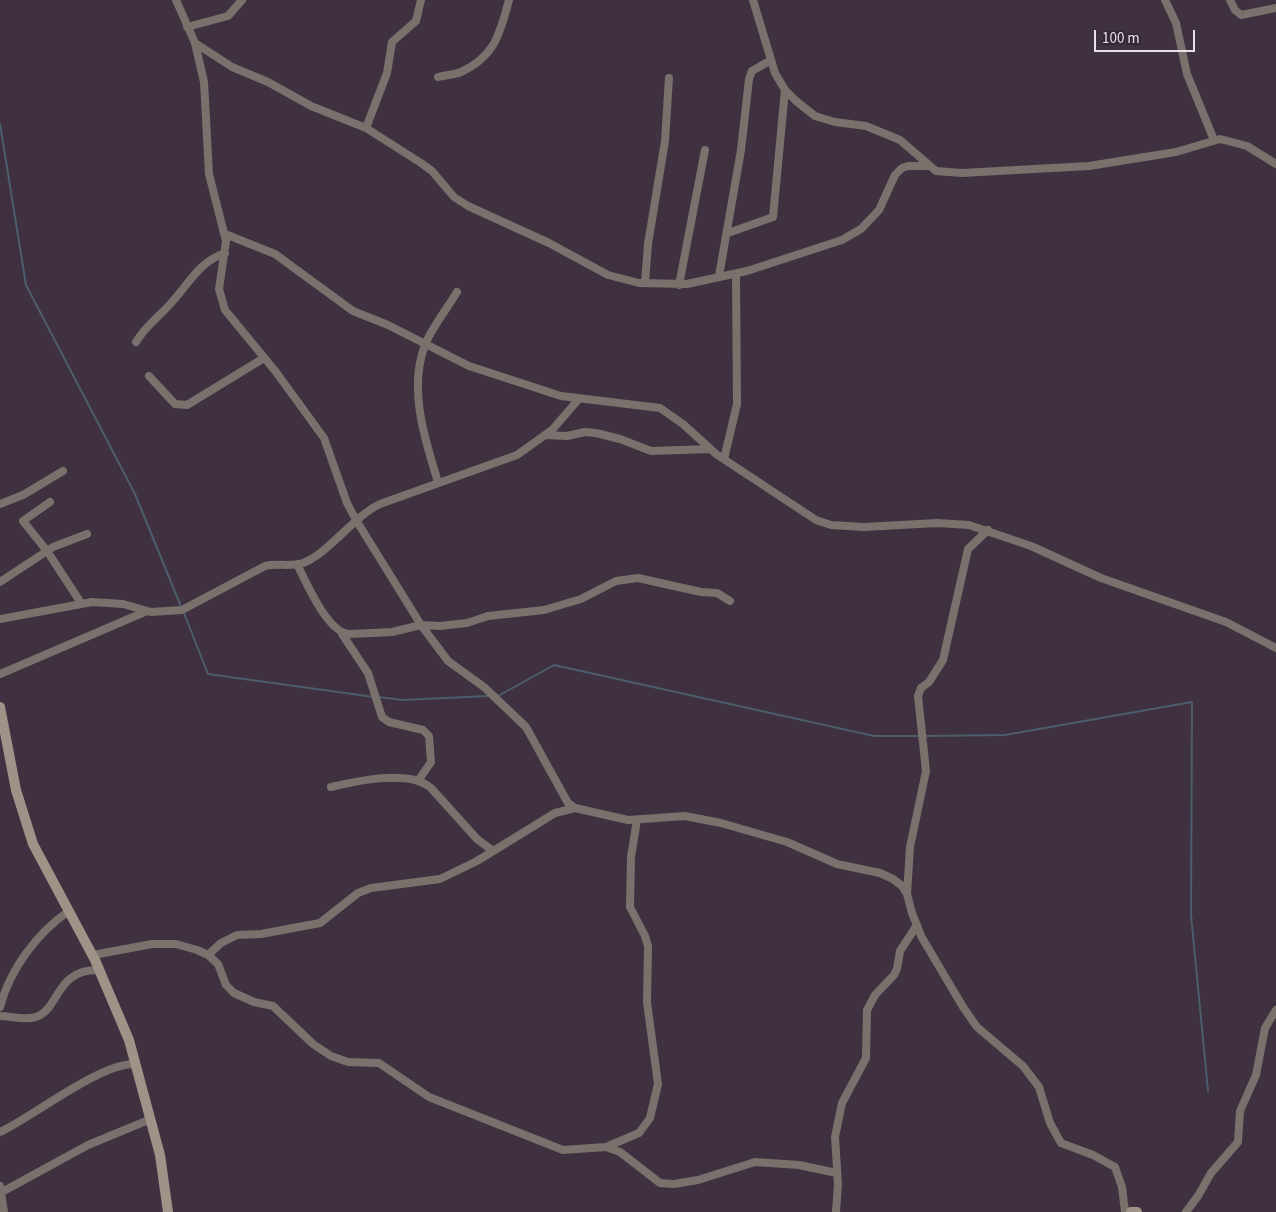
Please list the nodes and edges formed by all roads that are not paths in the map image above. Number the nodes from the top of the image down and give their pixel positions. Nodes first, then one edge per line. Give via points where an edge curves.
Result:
1 (176, 0) edge
2 (242, 0) edge
3 (421, 0) edge
4 (510, 0) edge
5 (753, 0) edge
6 (1165, 0) edge
7 (1271, 0) edge
8 (1231, 1) edge
9 (1273, 8) edge
10 (187, 27) junction
11 (195, 43) junction
12 (771, 60) junction
13 (438, 77) dead end
14 (669, 78) dead end
15 (785, 90) junction
16 (366, 128) junction
17 (1214, 140) junction
18 (705, 150) dead end
19 (1276, 164) edge
20 (928, 166) junction
21 (728, 233) junction
22 (225, 234) junction
23 (225, 253) junction
24 (736, 274) junction
25 (719, 276) junction
26 (645, 283) junction
27 (679, 285) junction
28 (457, 292) dead end
29 (136, 342) dead end
30 (425, 344) junction
31 (264, 358) junction
32 (149, 376) dead end
33 (578, 400) junction
34 (546, 435) junction
35 (709, 449) junction
36 (724, 459) junction
37 (63, 471) dead end
38 (438, 482) junction
39 (50, 502) dead end
40 (0, 504) edge
41 (356, 520) junction
42 (988, 530) junction
43 (86, 534) dead end
44 (47, 551) junction
45 (297, 564) junction
46 (0, 582) edge
47 (730, 601) dead end
48 (81, 603) junction
49 (147, 610) junction
50 (0, 619) edge
51 (421, 625) junction
52 (342, 634) junction
53 (1276, 648) edge
54 (0, 674) edge
55 (0, 707) edge
56 (418, 781) junction
57 (332, 787) dead end
58 (575, 808) junction
59 (637, 820) junction
60 (493, 851) junction
61 (907, 894) junction
62 (69, 911) junction
63 (917, 925) junction
64 (93, 955) junction
65 (208, 955) junction
66 (99, 970) junction
67 (0, 1007) edge
68 (1276, 1010) edge
69 (0, 1018) edge
70 (135, 1064) junction
71 (150, 1119) junction
72 (0, 1132) edge
73 (606, 1147) junction
74 (837, 1173) junction
75 (1, 1189) edge
76 (4, 1212) edge
77 (168, 1212) edge
78 (836, 1212) edge
79 (1125, 1212) edge
80 (1131, 1212) edge
81 (1137, 1212) edge
82 (1186, 1212) edge

1 - 10 street
2 - 10 street via 228,16
3 - 16 street via 416,21 392,42 387,73
4 - 13 street via 496,43 484,56 461,72
5 - 12 street
6 - 17 street via 1176,23 1187,74
7 - 9 street
8 - 9 street via 1241,15
10 - 11 street
11 - 16 street via 232,67 311,106
11 - 22 street via 206,98 209,174
12 - 15 street
12 - 21 street via 752,71 749,79
14 - 26 street via 664,150 648,244
15 - 20 street via 815,116 866,126 900,140
15 - 21 street via 773,217
16 - 26 street via 432,171 454,197 468,206 549,243 608,275
17 - 19 street via 1228,139 1247,146
17 - 20 street via 1176,152 1089,166 948,173
18 - 27 street
20 - 24 street via 902,168 895,175 879,210 861,229 842,240
21 - 25 street
22 - 23 street
22 - 30 street via 275,254 353,311
23 - 29 street via 202,264
23 - 31 street via 219,289 221,303
24 - 25 street
24 - 36 street via 738,397
25 - 27 street
26 - 27 street
28 - 30 street
30 - 33 street via 488,373
30 - 38 street via 419,366 421,422
31 - 32 street via 187,405 175,404
31 - 41 street via 324,438
33 - 34 street
33 - 35 street via 660,408
34 - 35 street via 596,433 651,451
34 - 38 street via 517,455
35 - 36 street
36 - 42 street via 816,520 831,525 953,524
37 - 40 street via 23,495
38 - 41 street via 380,504
39 - 44 street via 23,520
41 - 45 street via 317,554
41 - 51 street
42 - 53 street via 1101,578 1226,622
42 - 61 street via 968,549 943,660 918,696 926,771 910,847
43 - 44 street
44 - 46 street
44 - 48 street
45 - 49 street via 265,566 182,610
45 - 52 street via 327,618
47 - 51 street via 717,593 638,578 612,582 581,600 544,610 488,616 440,626
48 - 49 street via 107,602
48 - 50 street
49 - 54 street
51 - 52 street via 392,632
51 - 58 street via 448,661 514,712 526,727 568,802
52 - 56 street via 368,673 382,717 389,722 423,730 429,736 430,762
55 - 62 street via 24,819 43,866
56 - 57 street via 373,779
56 - 60 street via 431,788 477,839
58 - 59 street
58 - 60 street via 555,813
59 - 61 street via 684,816 721,823 787,842 837,864 880,873 902,886
59 - 73 street via 629,899 648,946 647,1002 658,1084 650,1118 639,1133
60 - 65 street via 435,881 406,882 358,893 320,923 237,935
61 - 63 street
62 - 64 street
62 - 67 street via 52,923 33,945 6,989
63 - 74 street via 900,951 894,975 875,995 867,1010 866,1058 842,1103 836,1128
63 - 79 street via 933,958 978,1028 1033,1077 1045,1099 1057,1139 1116,1167
64 - 65 street via 167,943
64 - 66 street
65 - 73 street via 218,964 226,984 234,993 273,1006 313,1044 331,1056 348,1062 379,1063 428,1097 563,1150
66 - 69 street via 71,978 39,1016
66 - 70 street via 121,1020
68 - 82 street via 1265,1028 1256,1075 1240,1111 1238,1142 1211,1173
70 - 71 street
70 - 72 street via 120,1066 78,1086
71 - 75 street via 117,1131
71 - 77 street via 160,1155
73 - 74 street via 635,1161 660,1183 698,1180 755,1162 799,1165
74 - 78 street
75 - 76 street
80 - 81 street

